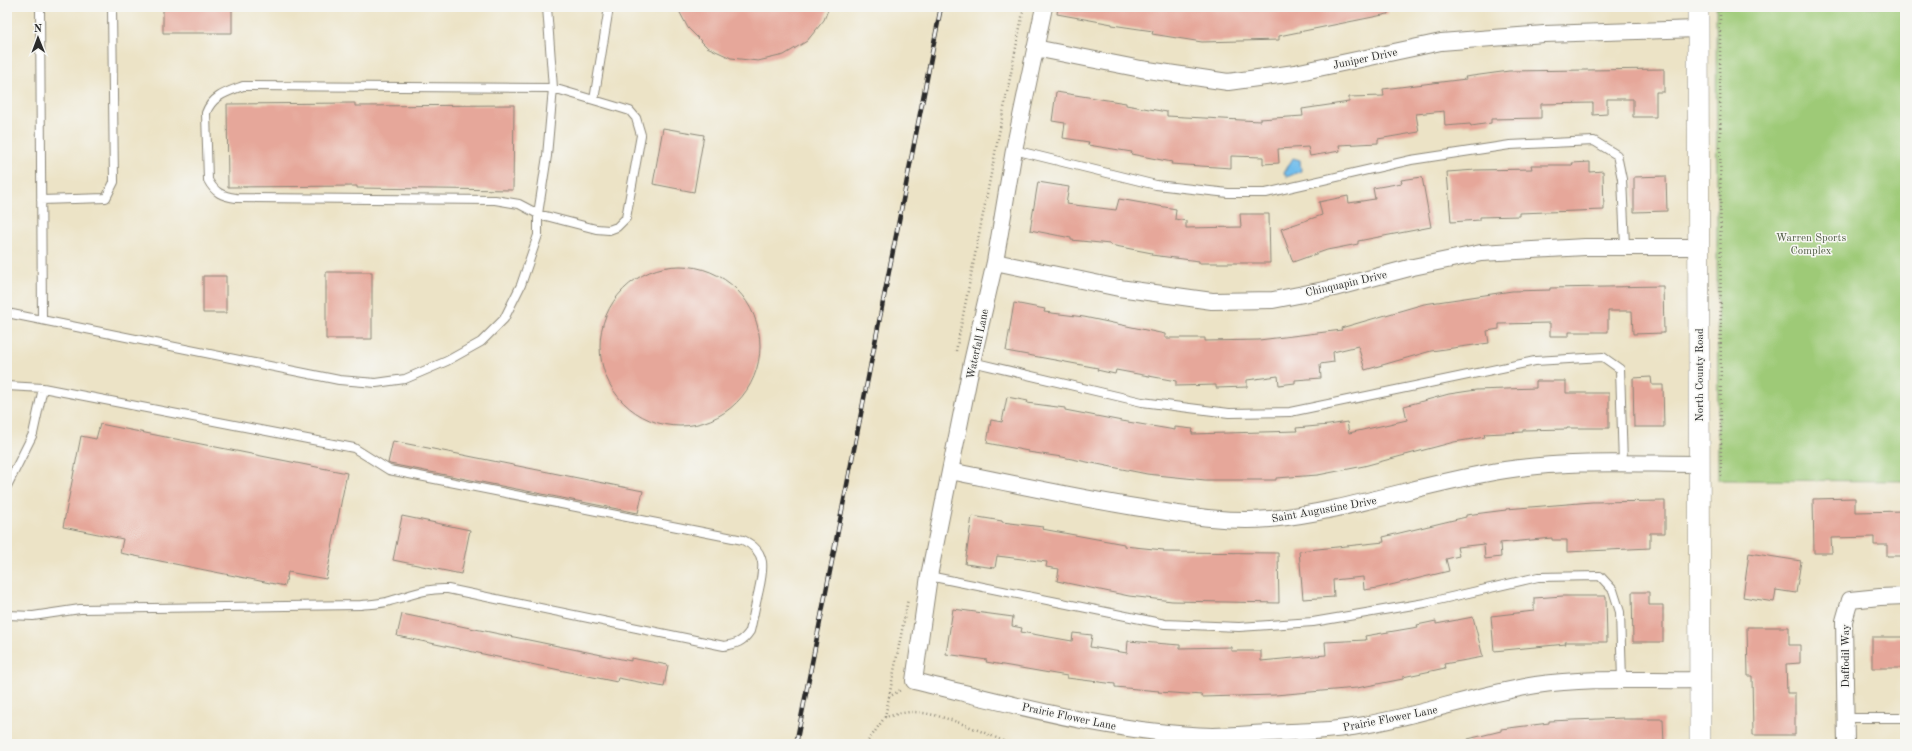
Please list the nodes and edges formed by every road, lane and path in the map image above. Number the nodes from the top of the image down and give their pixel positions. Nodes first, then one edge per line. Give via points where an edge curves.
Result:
1 (40, 7) edge
2 (112, 7) edge
3 (547, 7) edge
4 (609, 7) edge
5 (1044, 7) edge
6 (1698, 7) edge
7 (1720, 7) edge
8 (1698, 29) junction
9 (1035, 48) junction
10 (552, 88) junction
11 (594, 100) junction
12 (1014, 150) junction
13 (41, 200) junction
14 (538, 214) junction
15 (1625, 246) junction
16 (1698, 247) junction
17 (995, 262) junction
18 (7, 313) edge
19 (42, 320) junction
20 (972, 362) junction
21 (7, 386) edge
22 (43, 388) junction
23 (1623, 464) junction
24 (1699, 464) junction
25 (951, 471) junction
26 (1721, 478) dead end
27 (7, 486) edge
28 (930, 576) junction
29 (1905, 596) edge
30 (7, 615) edge
31 (1700, 680) junction
32 (914, 681) junction
33 (1622, 681) junction
34 (885, 717) junction
35 (1845, 718) junction
36 (1905, 718) edge
37 (1213, 740) edge
38 (866, 744) edge
39 (1010, 744) edge
40 (1700, 744) edge
41 (1846, 744) edge

1 - 13 lane
2 - 13 lane via 114,182 106,198
3 - 10 lane
4 - 11 lane
5 - 9 street, Waterfall Lane
6 - 8 street, North County Road
7 - 26 path
8 - 9 street, Juniper Drive via 1544,34 1441,42 1295,73 1228,82 1141,69
8 - 16 street, North County Road
9 - 12 street, Waterfall Lane
10 - 11 lane
10 - 14 lane via 547,156
10 - 14 lane via 242,86 218,96 209,104 206,113 208,180 213,189 221,195 236,198 495,200 519,204
11 - 14 lane via 630,111 639,126 640,135 626,218 617,227 609,230
12 - 15 lane via 1156,185 1228,193 1266,193 1411,160 1510,144 1594,141 1617,155 1622,179
12 - 17 street, Waterfall Lane
13 - 19 lane
14 - 19 lane via 538,235 521,285 504,319 481,342 447,361 405,379 376,383 339,380
15 - 16 street, Chinquapin Drive
15 - 17 street, Chinquapin Drive via 1481,253 1273,300 1212,301 1119,288
16 - 24 street, North County Road
17 - 20 street, Waterfall Lane
18 - 19 lane
20 - 23 lane via 1142,402 1229,413 1290,412 1535,361 1602,357 1620,369
20 - 25 street, Waterfall Lane
21 - 22 lane
22 - 27 lane via 33,434
22 - 30 lane via 354,448 388,470 743,540 759,553 763,571 750,631 744,639 724,646 434,588 389,601 361,605 80,609 33,616
23 - 24 street, Saint Augustine Drive
23 - 25 street, Saint Augustine Drive via 1568,464 1506,470 1438,483 1365,503 1269,519 1203,519 1096,501
24 - 31 street, North County Road
25 - 28 street, Waterfall Lane
28 - 32 street, Waterfall Lane
28 - 33 lane via 1165,624 1239,627 1313,622 1387,610 1538,577 1600,576 1612,590 1620,612
29 - 35 street, Daffodil Way via 1850,600 1844,621
31 - 33 street, Prairie Flower Lane
31 - 40 street, North County Road
32 - 34 path via 889,697
32 - 37 street, Prairie Flower Lane via 1090,722
33 - 37 street, Prairie Flower Lane via 1536,685 1364,725
34 - 38 path
34 - 39 path via 913,712 934,716 976,729
35 - 36 lane
35 - 41 street, Daffodil Way

